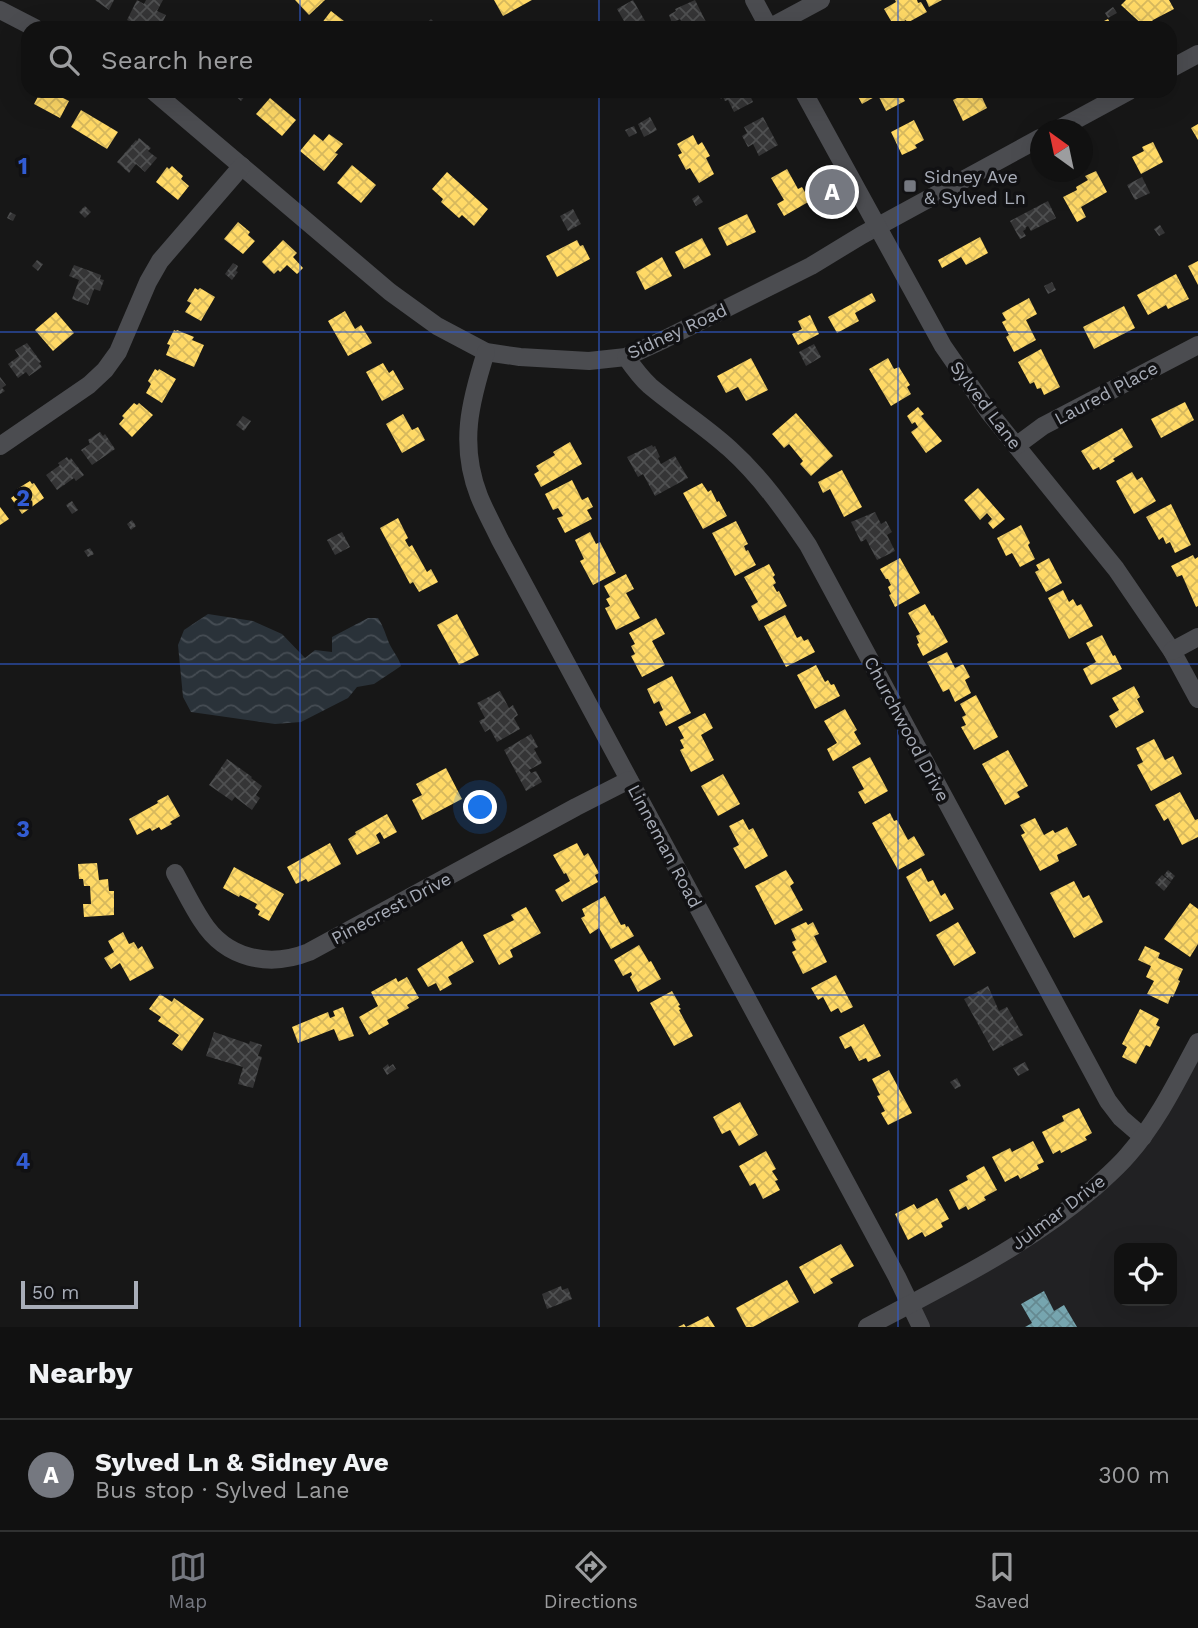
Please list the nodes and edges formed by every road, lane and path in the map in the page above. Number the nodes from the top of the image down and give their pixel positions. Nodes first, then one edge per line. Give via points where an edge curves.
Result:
1 (754, 0) edge
2 (821, 0) edge
3 (0, 10) edge
4 (21, 21) edge
5 (765, 21) edge
6 (782, 21) edge
7 (1198, 54) edge
8 (1177, 65) edge
9 (161, 98) edge
10 (807, 98) edge
11 (1116, 98) edge
12 (1077, 119) edge
13 (1030, 144) edge
14 (242, 166) junction
15 (877, 228) junction
16 (1198, 345) edge
17 (486, 352) junction
18 (626, 357) junction
19 (0, 446) edge
20 (1016, 446) junction
21 (1198, 637) edge
22 (1172, 651) junction
23 (1198, 699) edge
24 (629, 780) junction
25 (175, 873) dead end
26 (1198, 1042) edge
27 (1143, 1137) junction
28 (909, 1304) junction
29 (867, 1327) edge
30 (920, 1327) edge

1 - 5 street
2 - 6 street
3 - 4 street
7 - 8 street
9 - 14 street, Sidney Road
10 - 15 street, Sylved Lane
11 - 12 street
13 - 15 street, Sidney Road
14 - 17 street, Sidney Road via 390,292 437,326
14 - 19 street via 160,261 105,370
15 - 18 street, Sidney Road via 811,266
15 - 20 street, Sylved Lane via 943,346
16 - 20 street, Laured Place via 1043,426
17 - 18 street, Sidney Road via 589,361
17 - 24 street, Linneman Road via 472,394 468,425 468,450 479,496
18 - 27 street, Churchwood Drive via 648,384 730,449 808,545 1108,1101
20 - 22 street, Sylved Lane via 1116,569
21 - 22 street
22 - 23 street, Sylved Lane
24 - 25 street, Pinecrest Drive via 295,958 262,960 228,948 202,922
24 - 28 street, Linneman Road
26 - 27 street, Julmar Drive
27 - 28 street, Julmar Drive via 1070,1208 1002,1254
28 - 29 street, Julmar Drive
28 - 30 street, Linneman Road

